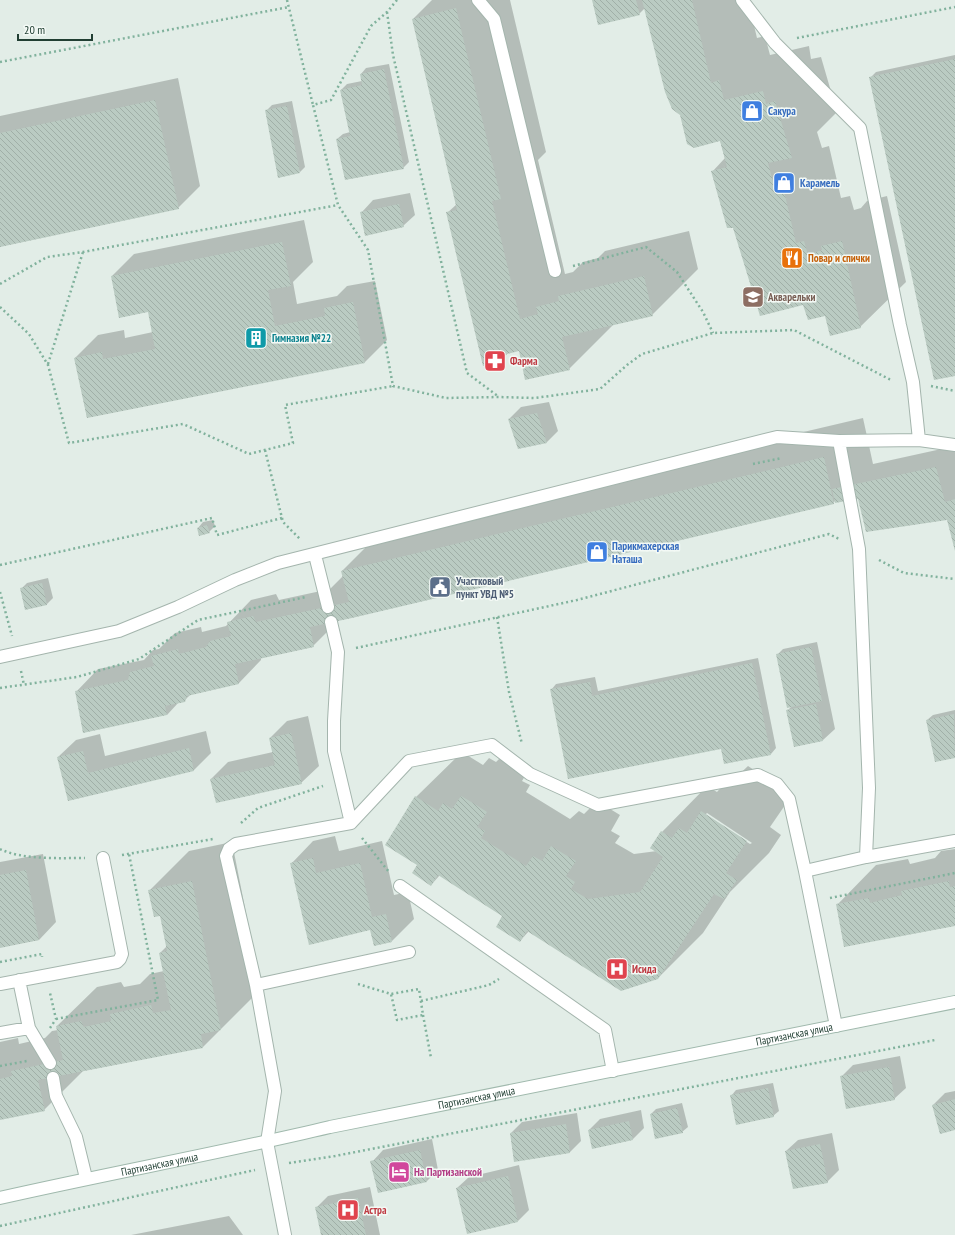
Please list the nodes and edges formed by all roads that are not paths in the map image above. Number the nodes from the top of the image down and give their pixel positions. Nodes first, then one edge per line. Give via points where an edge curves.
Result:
1 (478, 0) edge
2 (742, 0) edge
3 (555, 271) road end
4 (919, 440) junction
5 (839, 441) junction
6 (955, 445) edge
7 (315, 555) junction
8 (328, 607) dead end
9 (331, 622) dead end
10 (0, 657) edge
11 (351, 823) junction
12 (955, 841) edge
13 (866, 857) junction
14 (103, 858) road end
15 (805, 871) junction
16 (400, 886) road end
17 (409, 952) dead end
18 (20, 980) junction
19 (0, 984) edge
20 (256, 985) junction
21 (955, 1002) edge
22 (836, 1026) junction
23 (29, 1028) junction
24 (0, 1033) edge
25 (50, 1063) dead end
26 (613, 1071) junction
27 (53, 1078) dead end
28 (268, 1142) junction
29 (86, 1178) junction
30 (0, 1198) edge
31 (285, 1235) edge

1 - 3 main road via 494,19
2 - 4 main road via 775,43 860,128 913,382
4 - 5 main road
4 - 6 main road
5 - 7 main road via 777,437
5 - 13 main road via 859,549 869,788
7 - 8 main road
7 - 10 main road via 278,563 119,631
9 - 11 main road via 338,652 334,751
11 - 15 main road via 409,761 492,745 530,774 598,805 758,776 776,784 789,799
11 - 20 main road via 236,844 229,849 226,856
12 - 13 main road
13 - 15 main road
14 - 18 main road via 122,954 120,959 117,962
15 - 22 main road
16 - 26 main road via 605,1030
17 - 20 main road
18 - 19 main road
18 - 23 main road
20 - 28 main road via 275,1091
21 - 22 main road, Партизанская улица
22 - 26 main road, Партизанская улица
23 - 24 main road
23 - 25 main road
26 - 28 main road, Партизанская улица via 330,1127
27 - 29 main road via 56,1096 76,1137
28 - 29 main road, Партизанская улица
28 - 31 main road
29 - 30 main road, Партизанская улица

